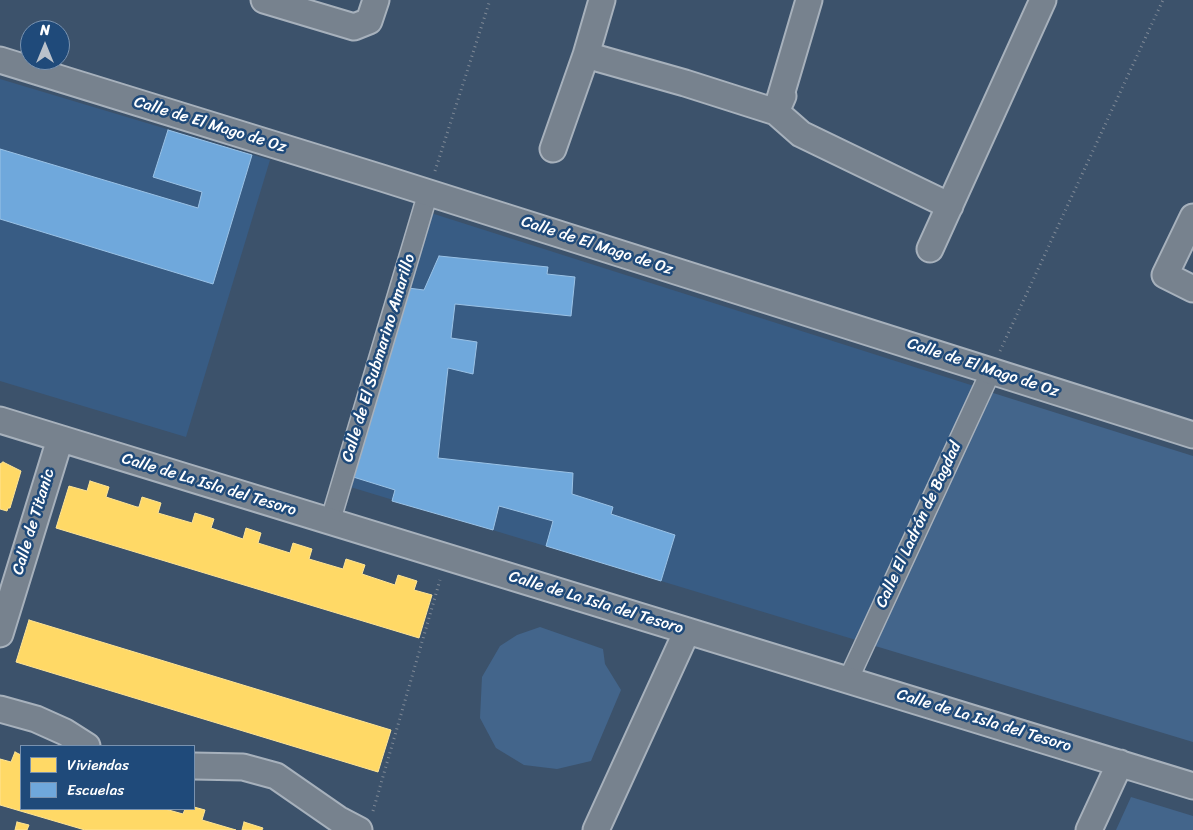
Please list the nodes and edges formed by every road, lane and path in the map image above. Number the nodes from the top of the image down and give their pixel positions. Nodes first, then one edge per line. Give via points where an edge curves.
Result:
1 (264, 0) edge
2 (376, 0) edge
3 (490, 0) edge
4 (602, 0) edge
5 (809, 0) edge
6 (827, 0) edge
7 (1043, 0) edge
8 (1163, 0) edge
9 (586, 55) junction
10 (0, 60) edge
11 (776, 112) junction
12 (553, 149) dead end
13 (428, 193) junction
14 (950, 206) junction
15 (1193, 217) edge
16 (930, 249) dead end
17 (1193, 289) edge
18 (991, 371) junction
19 (0, 420) edge
20 (1193, 435) edge
21 (60, 439) junction
22 (330, 522) junction
23 (447, 558) junction
24 (687, 631) junction
25 (0, 634) edge
26 (848, 680) junction
27 (0, 708) edge
28 (85, 745) edge
29 (1120, 763) junction
30 (195, 766) edge
31 (1193, 786) edge
32 (364, 825) edge
33 (596, 830) edge
34 (1089, 830) edge

1 - 2 street via 354,27 369,21
3 - 13 path
4 - 9 street
5 - 11 street
6 - 11 street
7 - 14 street
8 - 18 path
9 - 11 street
9 - 12 street
10 - 13 street, Calle de El Mago de Oz
11 - 14 street via 801,134
13 - 18 street, Calle de El Mago de Oz
13 - 22 street, Calle de El Submarino Amarillo
14 - 16 street
15 - 17 street via 1165,276
18 - 20 street, Calle de El Mago de Oz
18 - 26 street, Calle El Ladrón de Bagdad
19 - 21 street, Calle de La Isla del Tesoro
21 - 22 street, Calle de La Isla del Tesoro
21 - 25 street, Calle de Titanic
22 - 23 street, Calle de La Isla del Tesoro
23 - 24 street, Calle de La Isla del Tesoro
23 - 32 path
24 - 26 street, Calle de La Isla del Tesoro
24 - 33 street
26 - 29 street, Calle de La Isla del Tesoro
27 - 28 street via 36,719
29 - 31 street, Calle de La Isla del Tesoro
29 - 34 street
30 - 32 street via 243,767 276,776 338,819

